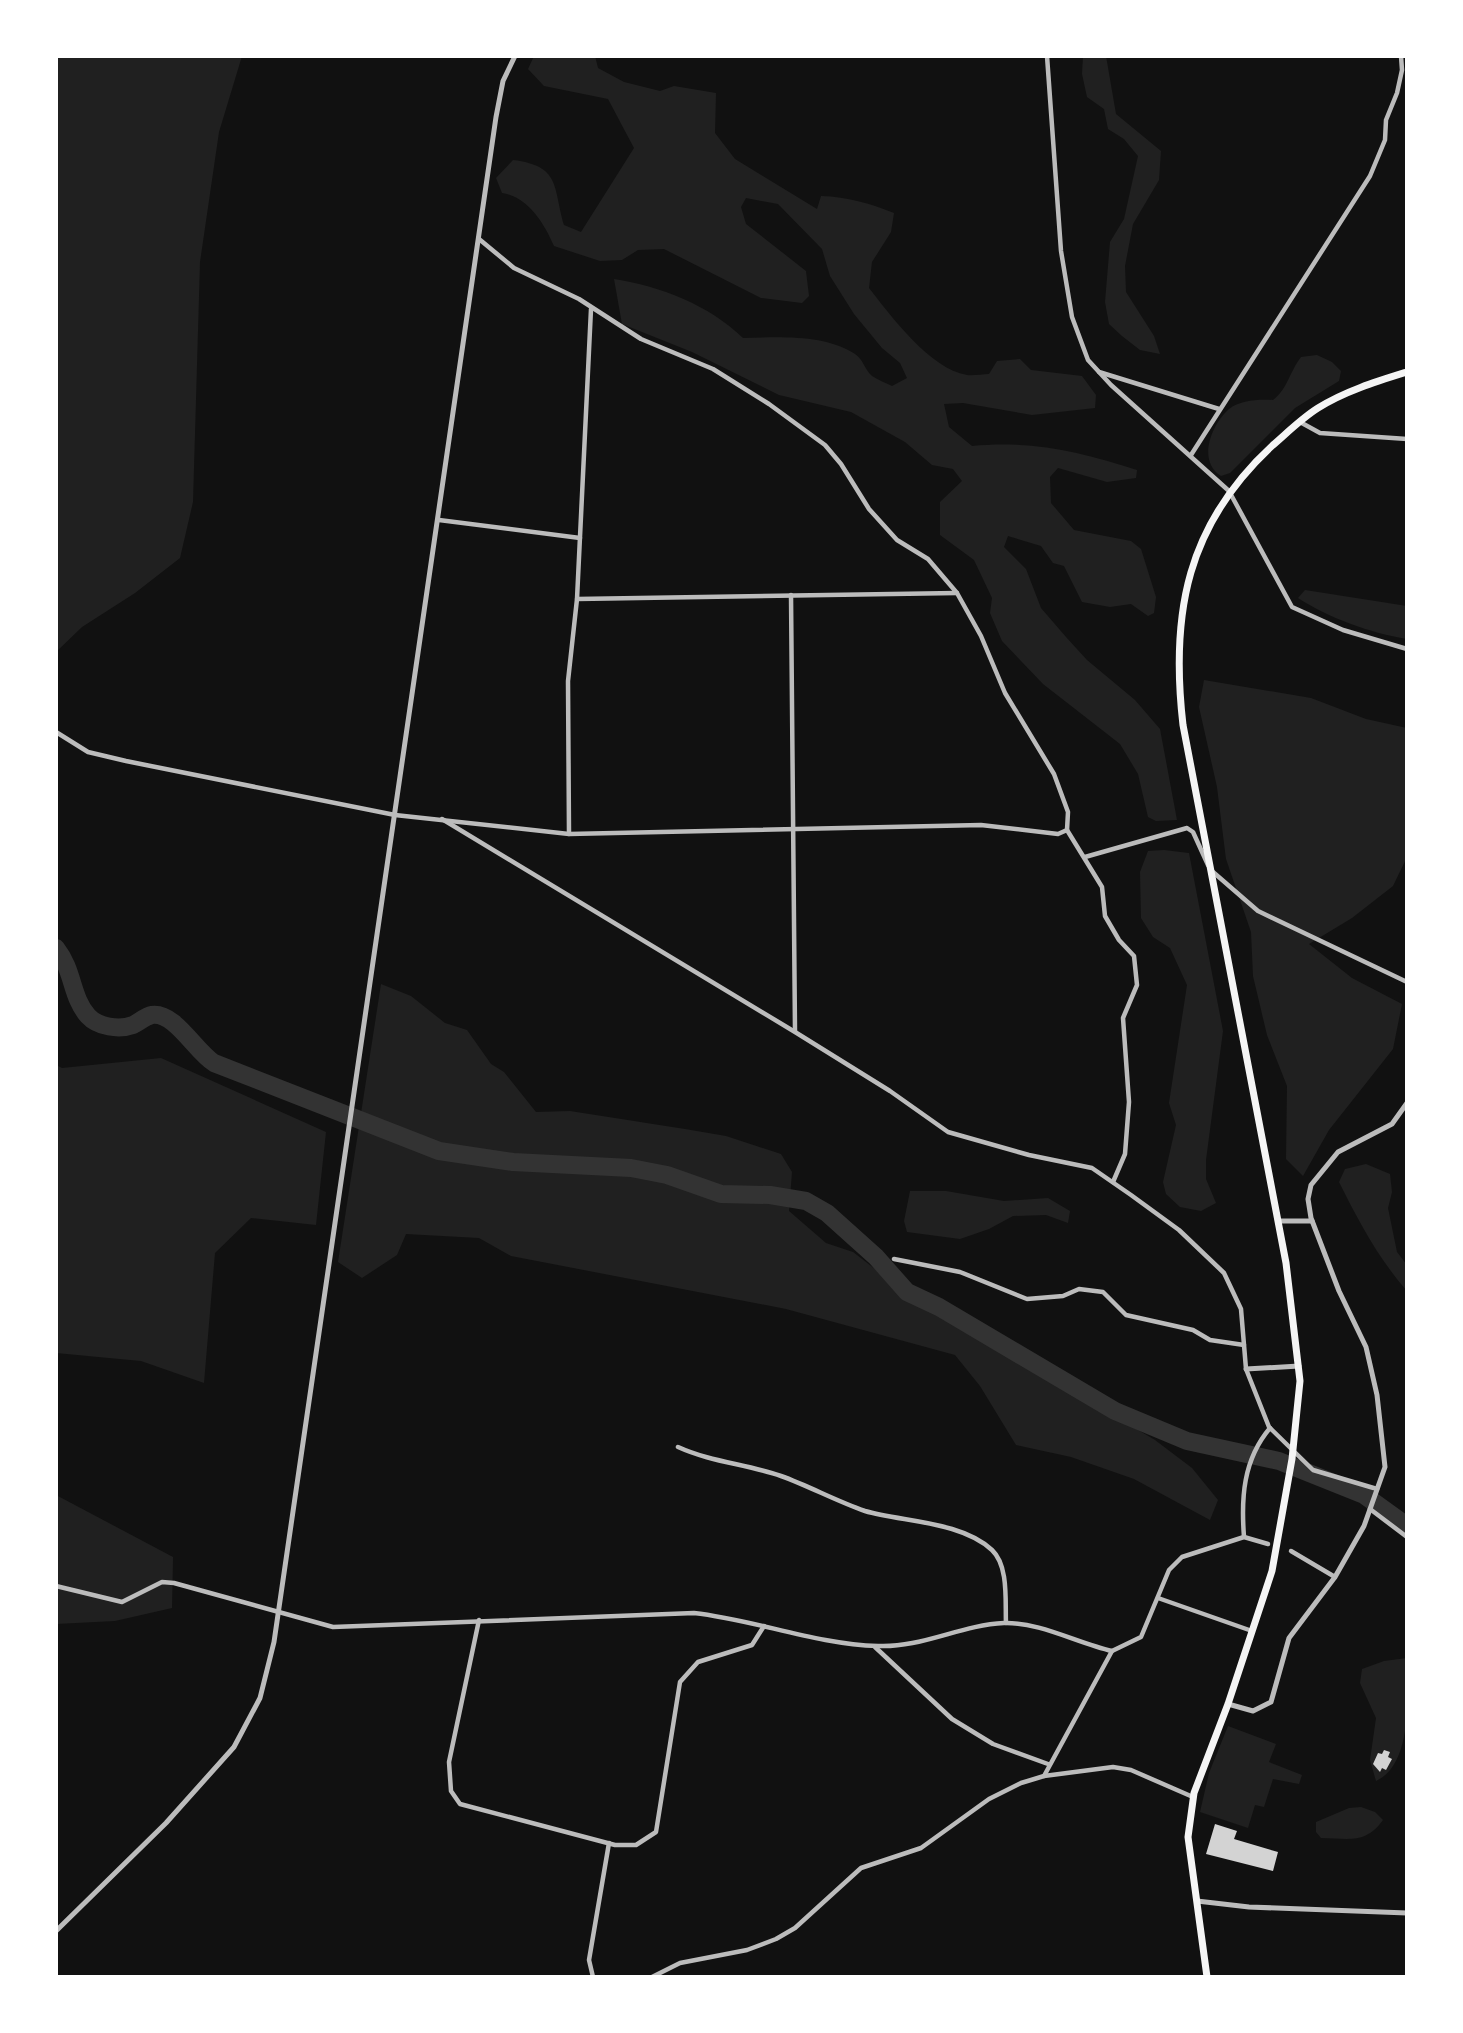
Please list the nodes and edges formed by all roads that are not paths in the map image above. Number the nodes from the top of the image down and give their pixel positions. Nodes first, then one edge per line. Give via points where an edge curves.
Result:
1 (515, 56) edge
2 (1047, 56) edge
3 (1401, 56) edge
4 (479, 239) junction
5 (591, 309) junction
6 (1099, 372) junction
7 (1407, 372) edge
8 (1219, 409) junction
9 (1300, 422) junction
10 (1407, 439) edge
11 (1191, 455) junction
12 (1229, 491) junction
13 (439, 520) junction
14 (580, 538) junction
15 (957, 593) junction
16 (790, 595) junction
17 (577, 599) junction
18 (1407, 649) edge
19 (56, 732) edge
20 (395, 816) junction
21 (442, 818) junction
22 (795, 828) junction
23 (1067, 830) junction
24 (569, 834) junction
25 (1085, 857) junction
26 (1211, 869) junction
27 (1407, 982) edge
28 (795, 1031) junction
29 (1407, 1103) edge
30 (1113, 1182) junction
31 (1278, 1221) junction
32 (1312, 1221) junction
33 (894, 1259) dead end
34 (1245, 1345) junction
35 (1299, 1366) junction
36 (1245, 1369) junction
37 (1270, 1428) junction
38 (678, 1447) dead end
39 (1376, 1492) junction
40 (1372, 1507) junction
41 (1407, 1536) edge
42 (1244, 1537) junction
43 (1268, 1545) dead end
44 (1291, 1551) dead end
45 (1335, 1577) junction
46 (56, 1586) edge
47 (1158, 1598) junction
48 (278, 1610) junction
49 (479, 1620) junction
50 (1006, 1623) junction
51 (764, 1626) junction
52 (1252, 1631) junction
53 (874, 1646) junction
54 (1112, 1651) junction
55 (1228, 1703) junction
56 (1048, 1764) junction
57 (1044, 1776) junction
58 (1193, 1797) junction
59 (608, 1843) junction
60 (1197, 1901) junction
61 (1407, 1913) edge
62 (56, 1930) edge
63 (593, 1977) edge
64 (652, 1977) edge
65 (1207, 1977) edge

1 - 4 street via 503,81
2 - 6 street via 1066,287 1077,334 1088,360
3 - 8 street via 1402,70 1386,120 1385,140 1370,176
4 - 5 street via 514,268
4 - 13 street
5 - 14 street
5 - 15 street via 641,339 713,369 825,445 869,509 897,540 928,559
6 - 8 street
6 - 11 street
7 - 9 main road via 1319,407
8 - 11 street
9 - 10 street via 1320,433
9 - 12 main road
11 - 12 street
12 - 18 street via 1292,607 1343,630
12 - 26 main road via 1194,558 1178,649 1183,726
13 - 14 street
13 - 20 street
14 - 17 street
15 - 16 street
15 - 23 street via 981,635 1005,694 1054,774 1068,812
16 - 17 street
16 - 22 street
17 - 24 street via 568,681
19 - 20 street via 88,752
20 - 21 street
20 - 48 street
21 - 24 street
21 - 28 street
22 - 23 street via 981,825 1058,834
22 - 24 street
22 - 28 street
23 - 25 street
25 - 26 street via 1187,828
25 - 30 street via 1102,887 1105,916 1134,956 1137,985 1123,1018 1129,1102 1125,1154
26 - 27 street via 1258,911
26 - 31 main road
28 - 30 street via 948,1132 1092,1168
29 - 32 street via 1392,1124 1338,1152 1322,1169 1308,1199
30 - 34 street via 1179,1230 1224,1273 1241,1309
31 - 32 street
31 - 35 main road
32 - 39 street via 1366,1348 1384,1466
33 - 34 street via 960,1272 1027,1299 1063,1296 1079,1289 1103,1292 1126,1315 1193,1330 1210,1340
34 - 36 street
35 - 36 street
35 - 52 main road via 1296,1424 1280,1532
36 - 37 street
37 - 39 street via 1313,1470
37 - 42 street via 1242,1489
38 - 50 street via 704,1458 781,1476 867,1511 929,1522 977,1541 993,1550 1000,1563
39 - 40 street
40 - 41 street
40 - 45 street
42 - 43 street
42 - 47 street via 1182,1557 1169,1570
44 - 45 street
45 - 55 street via 1293,1630 1271,1702 1253,1712
46 - 48 street via 122,1602 162,1582 174,1583
47 - 52 street
47 - 54 street via 1141,1637
48 - 49 street via 334,1627
48 - 62 street via 260,1698 234,1746 166,1823
49 - 51 street via 694,1614
49 - 59 street via 449,1762 451,1791 460,1804
50 - 53 street via 898,1646
50 - 54 street
51 - 53 street
51 - 59 street via 752,1645 698,1662 680,1682 656,1832 636,1845
52 - 55 main road
53 - 56 street via 952,1719 993,1744
54 - 56 street
55 - 58 main road
56 - 57 street
57 - 58 street via 1113,1767 1131,1770
57 - 64 street via 989,1799 921,1849 861,1868 795,1928 776,1939 747,1950 680,1963
58 - 60 main road via 1188,1837
59 - 63 street via 589,1960
60 - 61 street
60 - 65 main road

